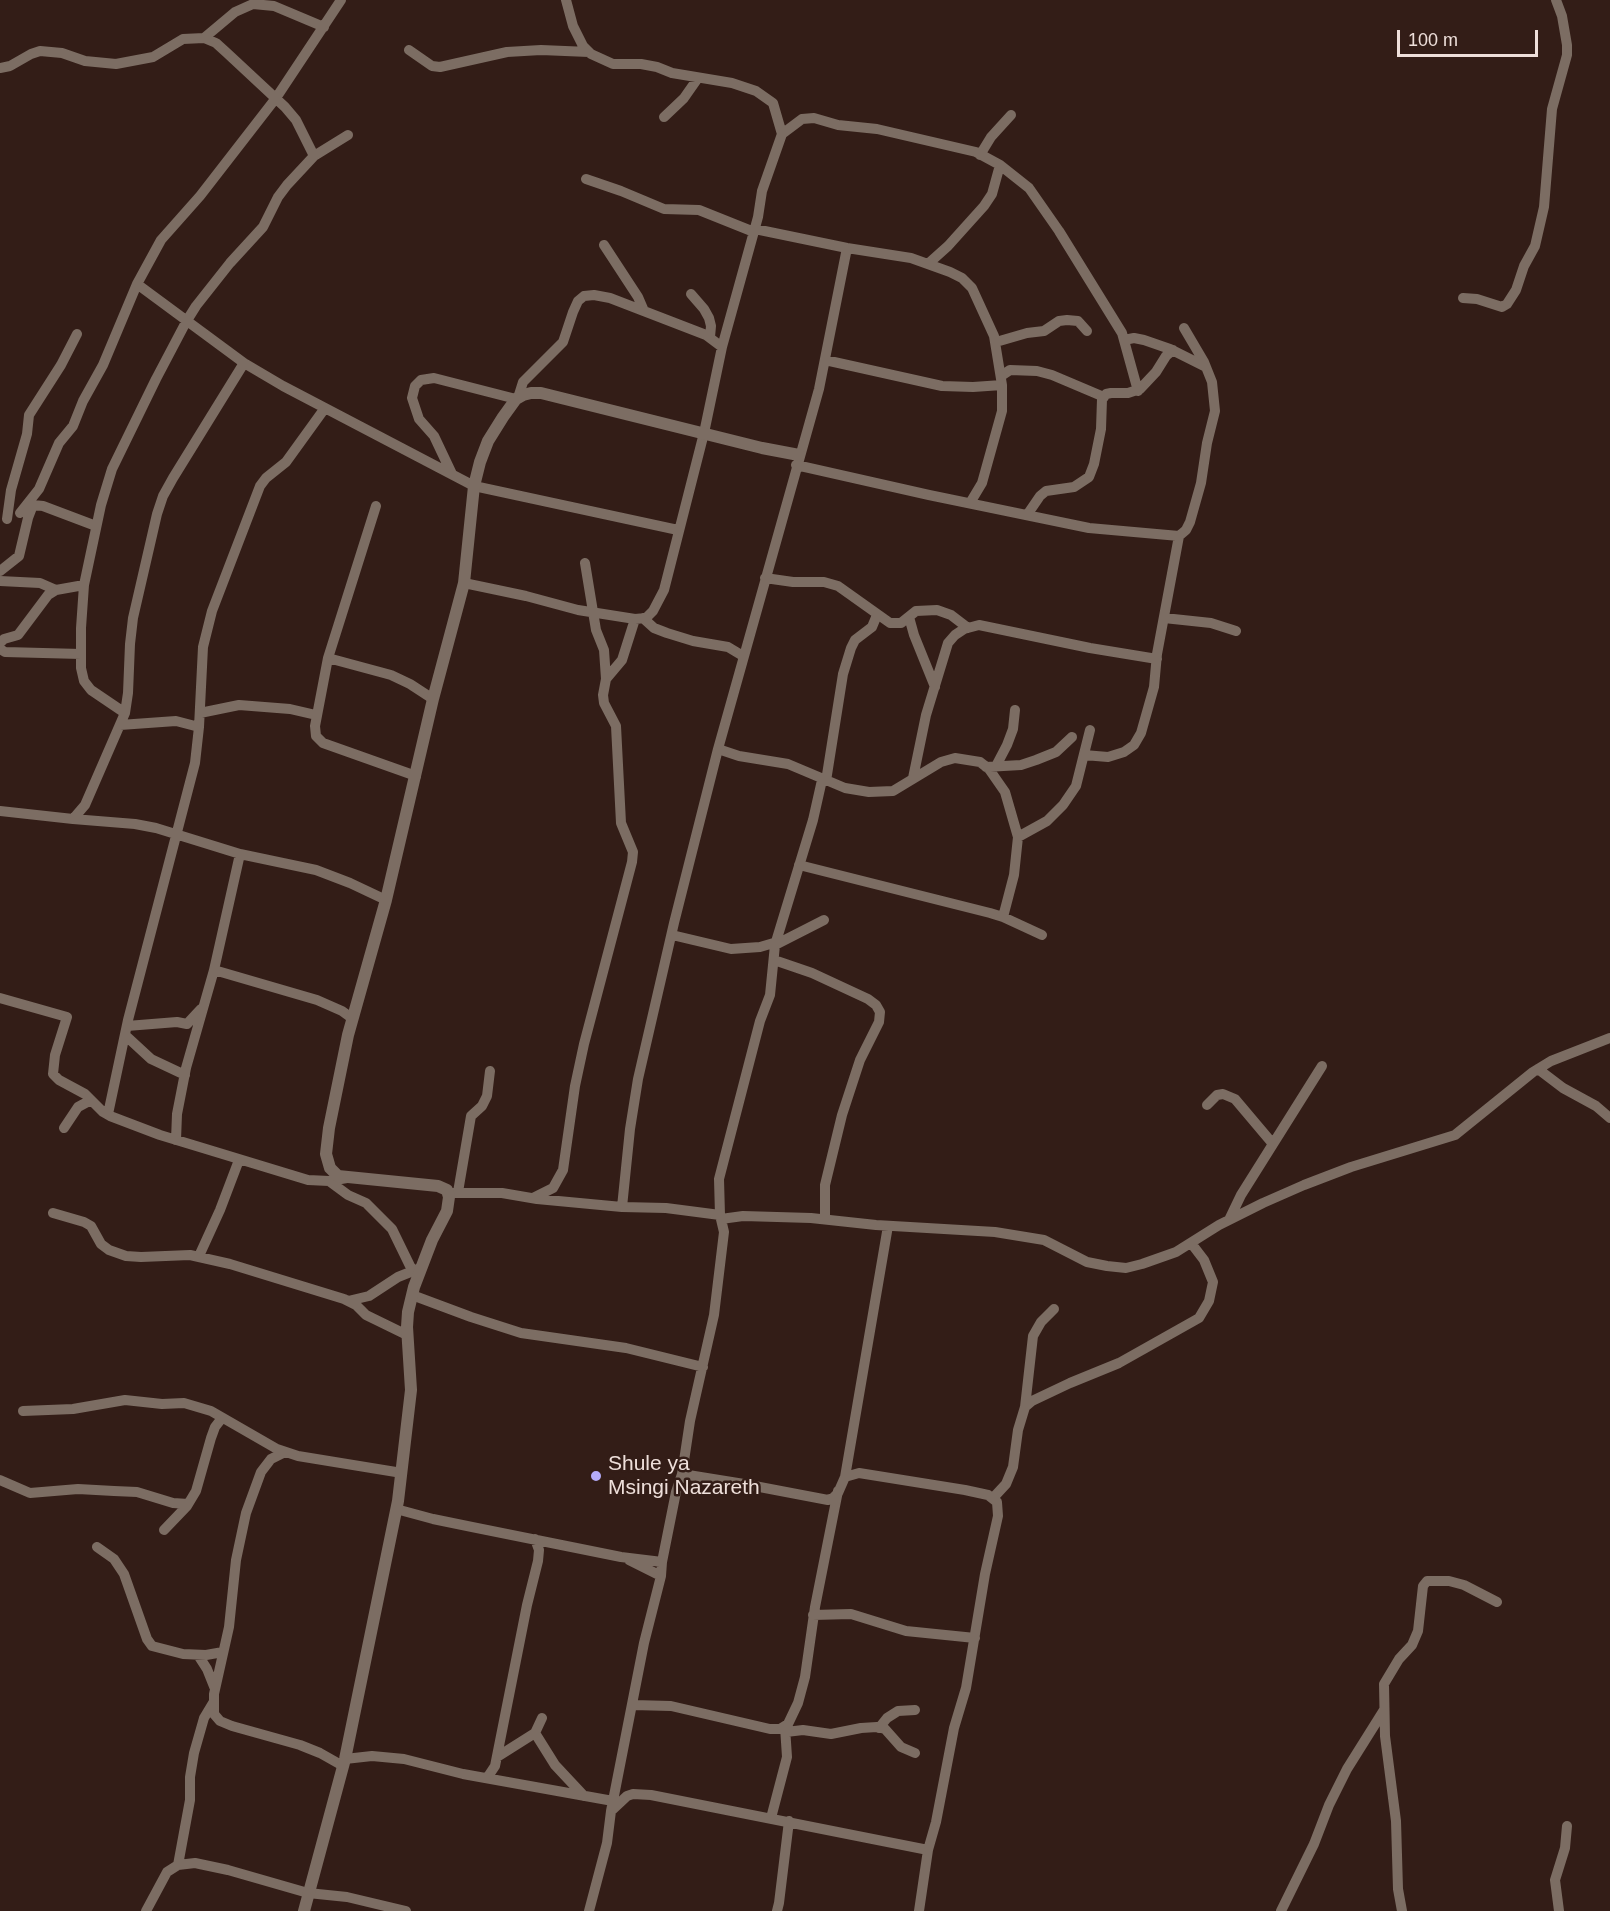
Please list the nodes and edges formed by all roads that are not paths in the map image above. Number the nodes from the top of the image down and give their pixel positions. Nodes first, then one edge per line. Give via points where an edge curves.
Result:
1 (341, 0) edge
2 (566, 0) edge
3 (1556, 0) edge
4 (324, 27) junction
5 (204, 38) junction
6 (409, 50) dead end
7 (589, 52) junction
8 (0, 68) edge
9 (698, 78) junction
10 (276, 98) junction
11 (1011, 115) dead end
12 (664, 117) dead end
13 (782, 134) junction
14 (348, 135) dead end
15 (980, 155) junction
16 (314, 156) junction
17 (1000, 165) junction
18 (586, 179) dead end
19 (754, 231) junction
20 (604, 245) dead end
21 (847, 248) junction
22 (929, 263) junction
23 (137, 284) junction
24 (691, 294) dead end
25 (1463, 298) dead end
26 (644, 311) junction
27 (186, 322) junction
28 (1185, 328) dead end
29 (1087, 330) dead end
30 (77, 334) dead end
31 (710, 337) junction
32 (1124, 340) junction
33 (996, 342) junction
34 (722, 347) junction
35 (1173, 350) junction
36 (825, 360) junction
37 (244, 363) junction
38 (1206, 367) junction
39 (1001, 381) junction
40 (1138, 391) junction
41 (1104, 397) junction
42 (517, 398) junction
43 (325, 408) junction
44 (704, 433) junction
45 (798, 460) junction
46 (452, 474) junction
47 (474, 486) junction
48 (970, 503) junction
49 (376, 506) dead end
50 (32, 508) junction
51 (20, 513) junction
52 (1027, 515) junction
53 (3, 522) edge
54 (96, 526) junction
55 (678, 530) junction
56 (1179, 536) junction
57 (585, 563) dead end
58 (0, 570) edge
59 (765, 578) junction
60 (0, 581) edge
61 (464, 584) junction
62 (84, 585) junction
63 (56, 590) junction
64 (593, 613) junction
65 (877, 615) junction
66 (909, 617) junction
67 (1164, 618) junction
68 (639, 619) junction
69 (968, 628) junction
70 (1236, 631) dead end
71 (0, 643) edge
72 (0, 649) edge
73 (81, 654) junction
74 (743, 656) junction
75 (328, 658) junction
76 (1156, 659) junction
77 (606, 679) junction
78 (935, 687) junction
79 (433, 699) junction
80 (1015, 710) dead end
81 (200, 712) junction
82 (125, 713) junction
83 (316, 715) junction
84 (120, 724) junction
85 (199, 727) junction
86 (1090, 730) dead end
87 (1072, 737) dead end
88 (718, 749) junction
89 (1084, 755) junction
90 (991, 766) junction
91 (416, 776) junction
92 (913, 777) junction
93 (824, 780) junction
94 (0, 811) edge
95 (73, 819) junction
96 (177, 835) junction
97 (1018, 837) junction
98 (240, 854) junction
99 (799, 865) junction
100 (386, 900) junction
101 (1003, 917) junction
102 (824, 920) dead end
103 (672, 935) junction
104 (1042, 935) dead end
105 (776, 944) junction
106 (774, 960) junction
107 (214, 970) junction
108 (0, 998) edge
109 (203, 1006) junction
110 (353, 1019) junction
111 (126, 1031) junction
112 (1610, 1038) edge
113 (1322, 1066) dead end
114 (1538, 1069) junction
115 (490, 1071) dead end
116 (185, 1075) junction
117 (91, 1100) junction
118 (1207, 1105) dead end
119 (108, 1114) junction
120 (1610, 1118) edge
121 (64, 1128) dead end
122 (176, 1140) junction
123 (1273, 1144) junction
124 (239, 1160) junction
125 (347, 1178) junction
126 (329, 1181) junction
127 (453, 1193) junction
128 (533, 1198) junction
129 (622, 1207) junction
130 (53, 1213) dead end
131 (721, 1217) junction
132 (825, 1219) junction
133 (1229, 1220) junction
134 (888, 1226) junction
135 (1191, 1243) junction
136 (199, 1256) junction
137 (417, 1269) junction
138 (412, 1295) junction
139 (348, 1301) junction
140 (1054, 1309) dead end
141 (407, 1335) junction
142 (703, 1367) junction
143 (1025, 1407) junction
144 (23, 1411) dead end
145 (222, 1418) junction
146 (285, 1452) junction
147 (402, 1473) junction
148 (682, 1474) junction
149 (845, 1478) junction
150 (0, 1480) edge
151 (838, 1491) junction
152 (993, 1498) junction
153 (188, 1504) junction
154 (396, 1509) junction
155 (164, 1530) dead end
156 (535, 1539) junction
157 (551, 1541) junction
158 (97, 1547) dead end
159 (538, 1557) junction
160 (621, 1557) junction
161 (662, 1562) junction
162 (661, 1576) junction
163 (1497, 1602) dead end
164 (813, 1615) junction
165 (975, 1638) junction
166 (223, 1652) junction
167 (198, 1655) junction
168 (215, 1689) junction
169 (214, 1702) junction
170 (633, 1705) junction
171 (915, 1710) dead end
172 (1384, 1710) junction
173 (542, 1718) dead end
174 (879, 1728) junction
175 (785, 1729) junction
176 (535, 1734) junction
177 (915, 1753) dead end
178 (497, 1757) junction
179 (344, 1763) junction
180 (487, 1779) junction
181 (584, 1796) junction
182 (612, 1806) junction
183 (771, 1818) junction
184 (789, 1821) junction
185 (1567, 1826) dead end
186 (928, 1850) junction
187 (178, 1865) junction
188 (308, 1893) junction
189 (148, 1910) edge
190 (304, 1911) edge
191 (406, 1911) edge
192 (589, 1911) edge
193 (777, 1911) edge
194 (919, 1911) edge
195 (1281, 1911) edge
196 (1402, 1911) edge
197 (1559, 1911) edge

1 - 4 street
2 - 7 street via 573,26
3 - 25 street via 1567,55 1552,109 1544,207 1535,246 1507,304 1502,307
4 - 5 street via 274,6 253,4 243,6
4 - 10 street
5 - 8 street via 183,39 153,57 116,64 40,51
5 - 10 street via 216,43
6 - 7 street via 440,67 507,52
7 - 9 street via 613,64 657,67
9 - 12 street
9 - 13 street via 732,83 766,97 772,103
10 - 16 street via 296,120
10 - 23 street via 161,240
11 - 15 street
13 - 15 street via 802,119 814,118
13 - 19 street via 762,191
14 - 16 street
15 - 17 street
16 - 27 street via 287,185 263,227
17 - 22 street via 992,194 984,206
17 - 32 street via 1029,188
18 - 19 street via 664,209 699,210
19 - 21 street
19 - 34 street
20 - 26 street
21 - 22 street
21 - 36 street
22 - 33 street via 962,278 972,288
23 - 27 street
23 - 51 street via 73,426 59,443 39,489
24 - 31 street via 709,318
26 - 31 street
26 - 42 street via 610,298 584,296 578,301 563,342 523,382
27 - 37 street
27 - 54 street via 112,469
28 - 38 street
29 - 33 street via 1078,321 1059,321 1044,331
30 - 53 street via 29,415
31 - 34 street
32 - 35 street via 1144,340
32 - 40 street
33 - 39 street
34 - 44 street
35 - 38 street
35 - 40 street
36 - 39 street via 942,386 981,387
36 - 45 street
37 - 43 street
37 - 82 street via 164,496 133,618
38 - 56 street via 1215,411 1199,491 1190,522
39 - 41 street via 1010,370 1037,371
39 - 48 street via 1002,411 982,483
40 - 41 street
41 - 52 street via 1089,477 1074,487 1046,491
42 - 44 street via 541,393
42 - 46 street via 434,378 421,380 415,386 412,398 419,419 434,436
42 - 47 street via 488,441
43 - 46 street
43 - 81 street via 286,462 266,478 254,499 207,628
44 - 45 street
44 - 55 street
45 - 48 street
45 - 59 street
46 - 47 street
47 - 55 street
47 - 61 street
48 - 52 street
49 - 75 street
50 - 51 street
50 - 54 street via 38,504
50 - 58 street via 19,556
51 - 53 street
52 - 56 street via 1089,528
54 - 62 street
55 - 68 street via 664,590 653,611
56 - 67 street
57 - 64 street
59 - 65 street via 838,586
59 - 74 street
60 - 63 street via 40,583
61 - 64 street
61 - 79 street
62 - 63 street
62 - 73 street
63 - 71 street via 18,635
64 - 68 street
64 - 77 street via 604,650
65 - 66 street via 897,624
65 - 93 street via 872,627 851,648
66 - 69 street via 916,611 937,610
66 - 78 street
67 - 70 street via 1211,623
67 - 76 street
68 - 74 street via 667,633 728,647
68 - 77 street via 622,660
69 - 76 street via 979,625
69 - 78 street via 955,634 948,644
72 - 73 street
73 - 82 street via 84,681
74 - 88 street
75 - 79 street via 391,675
75 - 83 street
76 - 89 street via 1150,705 1134,745 1115,756
77 - 128 street via 604,703 619,741 621,823 631,844 632,862 584,1044 563,1170 553,1188
78 - 92 street
79 - 91 street
80 - 90 street via 1007,745
81 - 83 street via 239,705
81 - 85 street
82 - 84 street
83 - 91 street via 316,736 323,743
84 - 85 street via 176,721
84 - 95 street via 85,805
85 - 96 street via 195,762
86 - 89 street
87 - 90 street via 1056,752 1036,760
88 - 93 street via 788,764
88 - 103 street
89 - 97 street via 1076,786 1064,805 1047,821
90 - 92 street via 956,758
90 - 97 street via 1005,792
91 - 100 street
92 - 93 street via 893,791 882,792 856,790
93 - 99 street
94 - 95 street
95 - 96 street via 135,824
96 - 98 street
96 - 111 street
97 - 101 street via 1014,875
98 - 100 street via 316,870
98 - 107 street
99 - 101 street
99 - 105 street
100 - 110 street
101 - 104 street
102 - 105 street
103 - 105 street via 731,949
103 - 129 street via 638,1079
105 - 106 street
106 - 131 street via 770,995 719,1179
106 - 132 street via 868,999 880,1012 842,1115 825,1185
107 - 109 street
107 - 110 street via 317,999
108 - 117 street via 66,1017 53,1074
109 - 111 street via 187,1024 177,1022
109 - 116 street
110 - 125 street via 326,1154 330,1168
111 - 116 street via 151,1059
111 - 119 street
112 - 114 street
113 - 123 street
114 - 120 street
114 - 133 street via 1455,1136 1332,1174
115 - 127 street via 488,1096 471,1116
116 - 122 street
117 - 119 street
117 - 121 street via 78,1107
118 - 123 street via 1217,1095 1235,1099
119 - 122 street
122 - 124 street
123 - 133 street
124 - 126 street via 308,1180
124 - 136 street
125 - 126 street
125 - 127 street via 438,1186
126 - 137 street via 366,1203 392,1229
127 - 128 street via 502,1193
127 - 137 street
128 - 129 street
129 - 131 street via 666,1208
130 - 136 street via 91,1226 101,1244 126,1256
131 - 132 street
131 - 142 street via 724,1232 719,1278
132 - 134 street
133 - 135 street
134 - 135 street via 995,1232 1044,1240 1087,1262 1126,1268 1159,1260
134 - 149 street
135 - 143 street via 1213,1282 1209,1301 1199,1318 1119,1363
136 - 139 street
137 - 138 street
137 - 139 street via 369,1296
138 - 141 street
138 - 142 street via 521,1333 626,1348
139 - 141 street via 366,1315
140 - 143 street via 1033,1336
141 - 147 street via 411,1390
142 - 148 street
143 - 152 street via 1013,1467 1006,1484
144 - 145 street via 73,1409 125,1400 184,1403
145 - 146 street
145 - 153 street via 215,1427 201,1477
146 - 147 street via 329,1463
146 - 166 street via 271,1459 261,1472 246,1513
147 - 154 street
148 - 151 street via 821,1500 833,1498
148 - 161 street
149 - 151 street
149 - 152 street via 859,1473 898,1478
150 - 153 street via 30,1493 137,1492
151 - 164 street
152 - 165 street via 998,1516
153 - 155 street
154 - 156 street
154 - 179 street
156 - 157 street
156 - 159 street
157 - 159 street
157 - 160 street
158 - 167 street via 114,1559 124,1574 152,1646
159 - 178 street
160 - 161 street
160 - 162 street
161 - 162 street
162 - 170 street
163 - 172 street via 1464,1585 1427,1581 1415,1638 1384,1684
164 - 165 street via 851,1614 906,1631
164 - 175 street via 805,1677
165 - 186 street
166 - 167 street
166 - 168 street
167 - 168 street
168 - 169 street
169 - 179 street via 214,1714 220,1721
169 - 187 street via 204,1718 194,1753
170 - 175 street via 671,1706
170 - 182 street
171 - 174 street via 898,1711
172 - 195 street via 1347,1769
172 - 196 street
173 - 176 street
174 - 175 street via 831,1734
174 - 177 street via 901,1747
175 - 183 street via 787,1757
176 - 178 street
176 - 181 street via 555,1765
178 - 180 street
179 - 180 street via 372,1756 404,1759
179 - 188 street
180 - 181 street
181 - 182 street
182 - 183 street via 633,1794 651,1795
182 - 192 street via 607,1844
183 - 184 street
184 - 186 street
184 - 193 street
185 - 197 street via 1555,1880
186 - 194 street
187 - 188 street via 201,1863
187 - 189 street via 167,1872
188 - 190 street
188 - 191 street via 347,1897

